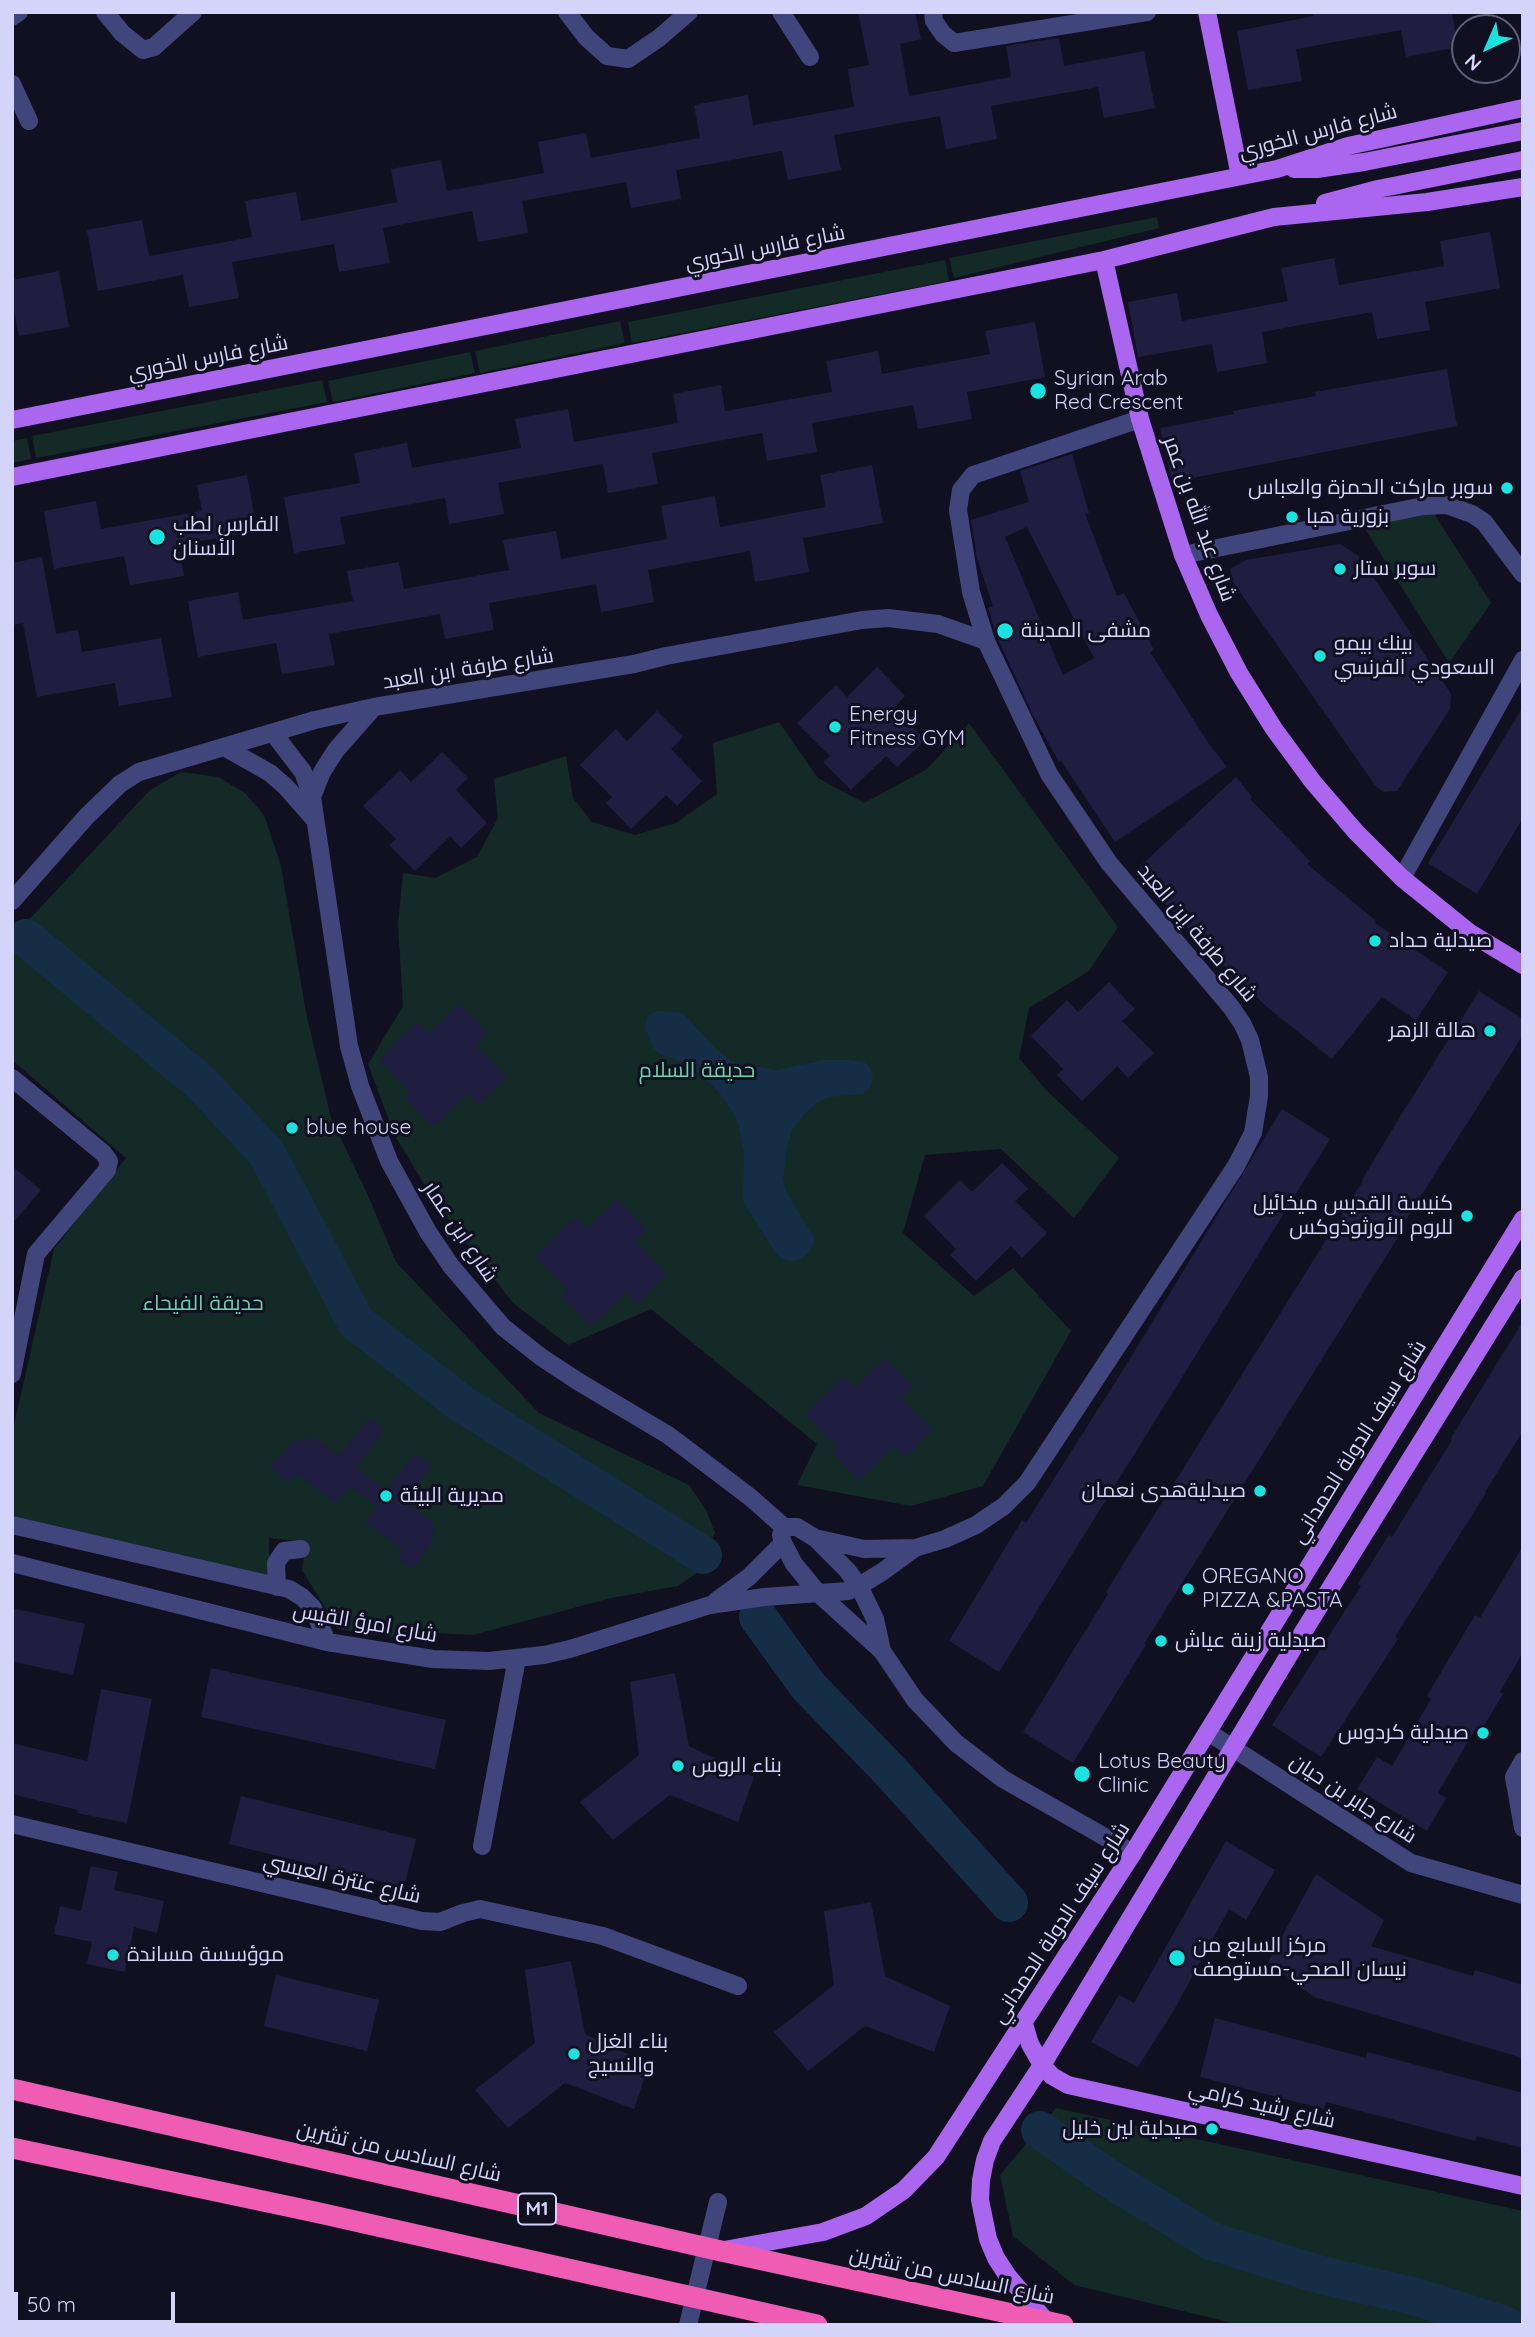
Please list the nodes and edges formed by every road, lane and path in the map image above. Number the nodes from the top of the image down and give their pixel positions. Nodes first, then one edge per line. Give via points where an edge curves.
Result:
1 (19, 12) edge
2 (105, 12) edge
3 (193, 12) edge
4 (567, 12) edge
5 (689, 12) edge
6 (781, 12) edge
7 (933, 12) edge
8 (1147, 12) edge
9 (1207, 12) edge
10 (12, 17) edge
11 (810, 57) dead end
12 (12, 84) edge
13 (1523, 108) edge
14 (29, 121) dead end
15 (1523, 131) edge
16 (1523, 160) edge
17 (1277, 169) junction
18 (1240, 176) junction
19 (1523, 187) edge
20 (1274, 217) junction
21 (1104, 260) junction
22 (1140, 419) junction
23 (12, 420) edge
24 (12, 477) edge
25 (1183, 555) junction
26 (1523, 574) edge
27 (986, 641) junction
28 (1523, 660) edge
29 (374, 707) junction
30 (274, 733) junction
31 (224, 747) junction
32 (313, 797) junction
33 (314, 820) junction
34 (1402, 878) junction
35 (12, 901) edge
36 (1523, 965) edge
37 (12, 1078) edge
38 (1523, 1219) edge
39 (1523, 1278) edge
40 (12, 1374) edge
41 (12, 1525) edge
42 (783, 1535) junction
43 (815, 1538) junction
44 (915, 1548) junction
45 (301, 1549) dead end
46 (12, 1563) edge
47 (859, 1586) junction
48 (277, 1587) junction
49 (818, 1593) junction
50 (710, 1605) junction
51 (327, 1642) junction
52 (882, 1651) junction
53 (517, 1658) junction
54 (1208, 1732) junction
55 (1233, 1748) junction
56 (1523, 1761) edge
57 (12, 1824) edge
58 (1523, 1828) edge
59 (482, 1846) dead end
60 (1133, 1853) junction
61 (1523, 1895) edge
62 (738, 1986) dead end
63 (1024, 2024) junction
64 (1042, 2066) junction
65 (12, 2089) edge
66 (12, 2148) edge
67 (1523, 2186) edge
68 (718, 2202) dead end
69 (721, 2251) junction
70 (1054, 2323) edge
71 (688, 2325) edge
72 (817, 2325) edge

1 - 10 street
2 - 3 street via 144,50 154,47
4 - 5 street via 607,56 628,59
6 - 11 street
7 - 8 street via 943,34 954,43
9 - 18 main road
12 - 14 street
13 - 17 main road, شارع فارس الخوري via 1348,146
15 - 17 main road via 1364,162
16 - 20 main road via 1378,189
17 - 18 main road, شارع فارس الخوري
18 - 23 main road, شارع فارس الخوري
19 - 20 main road
20 - 21 main road
21 - 22 main road, شارع عبد الله بن عمر
21 - 24 main road
22 - 25 main road, شارع عبد الله بن عمر
22 - 27 street, شارع طرفة إبن العبد via 982,471 966,481 958,500 971,592
25 - 26 street via 1447,505 1484,522
25 - 34 main road, شارع عبد الله بن عمر via 1239,673 1274,729 1321,792
27 - 29 street, شارع طرفة ابن العبد via 925,622 862,620
27 - 44 street, شارع طرفة إبن العبد via 1049,774 1109,863 1242,1023 1256,1058 1259,1096 1253,1133 1236,1166 1027,1483 976,1525
28 - 34 street
29 - 30 street, شارع طرفة ابن العبد
29 - 32 street via 336,750
30 - 31 street, شارع طرفة ابن العبد
30 - 32 street, شارع ابن عمار via 303,772
31 - 33 street via 270,773
31 - 35 street, شارع طرفة ابن العبد via 139,772 120,784
32 - 33 street, شارع ابن عمار
33 - 42 street, شارع ابن عمار via 349,1046 360,1086 389,1161 428,1232 503,1327 560,1370 678,1443 750,1497
34 - 36 main road, شارع عبد الله بن عمر via 1470,933
37 - 40 street via 109,1161 107,1170 36,1254
38 - 54 main road, شارع سيف الدولة الحمداني
39 - 55 main road
41 - 48 street
42 - 43 street, شارع ابن عمار via 797,1527
42 - 49 street, شارع ابن عمار via 794,1564
42 - 50 street via 749,1577
43 - 44 street, شارع طرفة إبن العبد via 864,1549
43 - 47 street, شارع ابن عمار
44 - 47 street, شارع طرفة إبن العبد
45 - 48 street via 284,1551 276,1563
46 - 51 street, شارع امرؤ القيس
47 - 49 street, شارع طرفة إبن العبد
47 - 52 street, شارع ابن عمار via 875,1619
48 - 51 street via 289,1589 313,1608
49 - 50 street, شارع طرفة إبن العبد
49 - 52 street, شارع ابن عمار
50 - 53 street, شارع امرؤ القيس via 570,1649
51 - 53 street, شارع امرؤ القيس via 433,1660
52 - 60 street, شارع ابن عمار via 915,1700 979,1762
53 - 59 street
54 - 55 street, شارع جابر بن حيان
54 - 60 main road, شارع سيف الدولة الحمداني
55 - 61 street, شارع جابر بن حيان via 1411,1863
55 - 64 main road
56 - 58 street via 1514,1777
57 - 62 street, شارع عنترة العبسي via 422,1921 440,1922 480,1909 603,1936
60 - 63 main road, شارع سيف الدولة الحمداني
63 - 64 main road
63 - 69 main road, شارع سيف الدولة الحمداني via 936,2157 886,2204 823,2232
64 - 67 main road, شارع رشيد كرامي via 1068,2085
64 - 70 main road via 992,2141 980,2200 996,2258
65 - 69 highway, شارع السادس من تشرين / M1
66 - 72 highway
68 - 71 street
69 - 70 highway, شارع السادس من تشرين / M1

